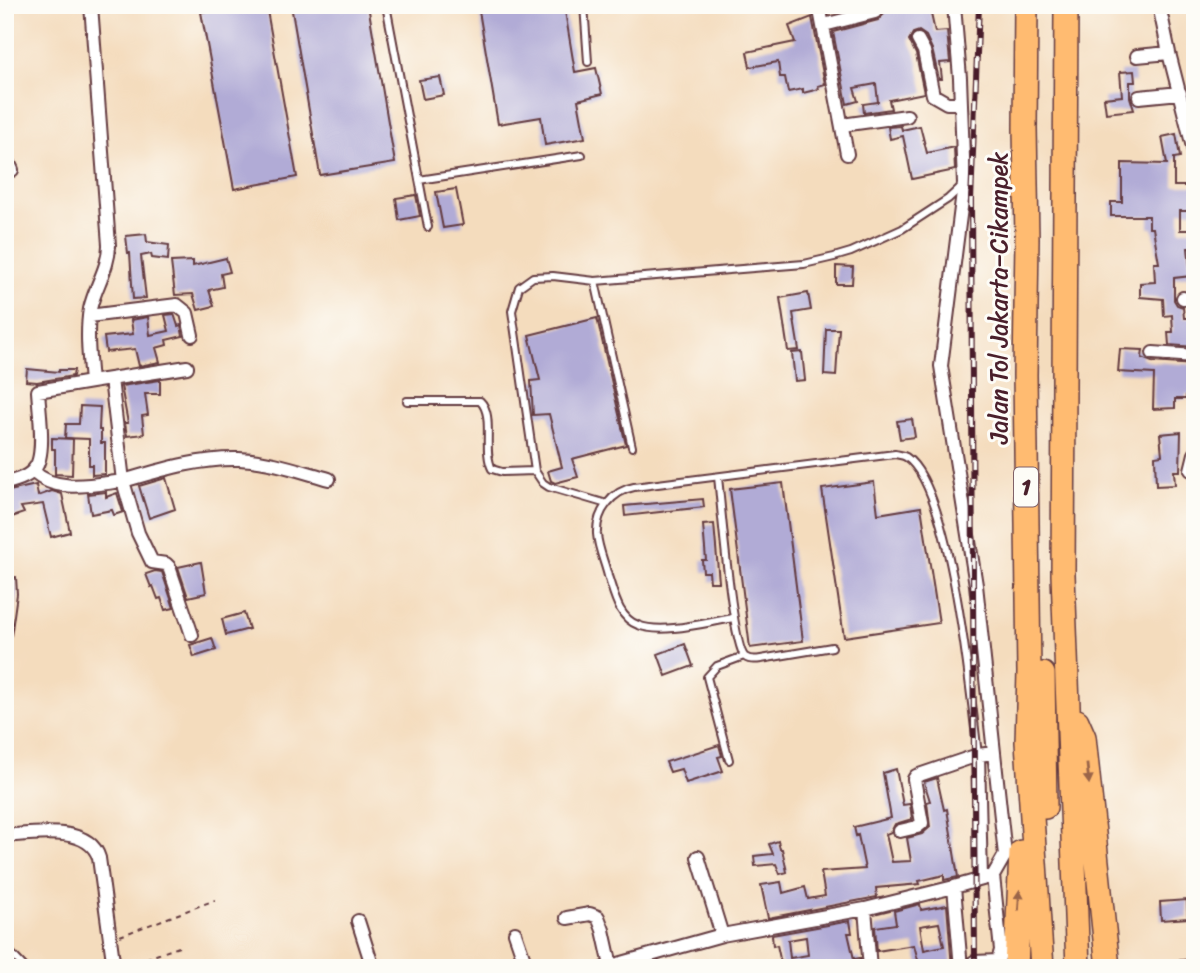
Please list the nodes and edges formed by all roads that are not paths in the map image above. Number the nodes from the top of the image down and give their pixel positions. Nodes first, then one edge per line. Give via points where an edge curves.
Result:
1 (91, 5) edge
2 (386, 5) edge
3 (584, 5) edge
4 (819, 5) edge
5 (954, 5) edge
6 (1026, 5) edge
7 (1040, 5) edge
8 (1054, 5) edge
9 (1066, 5) edge
10 (1161, 6) edge
11 (875, 12) dead end
12 (824, 25) junction
13 (918, 40) dead end
14 (1169, 53) junction
15 (1137, 56) dead end
16 (588, 62) dead end
17 (1180, 93) junction
18 (1139, 97) dead end
19 (961, 103) junction
20 (907, 116) dead end
21 (842, 125) junction
22 (5, 155) edge
23 (582, 155) dead end
24 (847, 155) dead end
25 (1195, 155) edge
26 (12, 170) dead end
27 (419, 180) junction
28 (964, 184) junction
29 (428, 227) dead end
30 (595, 281) junction
31 (89, 316) junction
32 (192, 335) dead end
33 (1153, 353) dead end
34 (1195, 355) edge
35 (187, 367) dead end
36 (111, 379) junction
37 (91, 382) junction
38 (407, 401) dead end
39 (632, 447) dead end
40 (1195, 454) edge
41 (1191, 470) dead end
42 (33, 471) junction
43 (535, 471) junction
44 (718, 477) junction
45 (328, 479) dead end
46 (123, 481) junction
47 (5, 483) edge
48 (607, 504) junction
49 (734, 618) junction
50 (192, 635) dead end
51 (832, 647) dead end
52 (744, 656) junction
53 (1068, 711) junction
54 (1027, 742) junction
55 (994, 753) junction
56 (978, 755) junction
57 (729, 761) dead end
58 (900, 831) dead end
59 (5, 836) edge
60 (698, 858) dead end
61 (987, 877) junction
62 (954, 887) junction
63 (865, 909) junction
64 (567, 918) dead end
65 (358, 921) dead end
66 (516, 933) dead end
67 (722, 935) junction
68 (5, 947) edge
69 (974, 962) dead end
70 (615, 966) edge
71 (1195, 966) edge
72 (25, 968) edge
73 (114, 968) edge
74 (373, 968) edge
75 (527, 968) edge
76 (870, 968) edge
77 (961, 968) edge
78 (1016, 968) edge
79 (1042, 968) edge
80 (1050, 968) edge
81 (1065, 968) edge
82 (1078, 968) edge
83 (1108, 968) edge
84 (1171, 968) edge

1 - 31 street via 109,244 106,268
2 - 27 lane
3 - 16 lane
4 - 12 street
5 - 19 street
6 - 54 highway, Jalan Tol Jakarta–Cikampek / 1
7 - 80 highway, 1 via 1039,409
8 - 81 highway, 1 via 1051,408
9 - 53 highway, 1 via 1063,575
10 - 14 street
11 - 12 street
12 - 21 street
13 - 19 street via 933,95 947,103
14 - 15 street
14 - 17 street
17 - 18 street
17 - 25 street
19 - 28 street
20 - 21 street
21 - 24 street
22 - 26 street
23 - 27 lane
27 - 29 lane
28 - 30 lane via 902,229 834,257 804,264
28 - 55 street via 941,366 976,584
30 - 39 lane
30 - 43 lane via 533,277 515,297 512,311
31 - 32 street via 177,305 187,313
31 - 37 street
33 - 34 street
35 - 36 street
36 - 37 street
36 - 46 street
37 - 42 street via 38,391 40,453
38 - 43 lane via 480,401 486,412 487,455 492,469
40 - 41 street
42 - 46 street via 41,479 61,484
42 - 47 street
43 - 48 lane via 549,487
44 - 48 lane via 627,489
44 - 49 lane
44 - 56 lane via 895,454 906,457 933,501 955,580
45 - 46 street via 238,459 181,465
46 - 50 street via 142,544 152,562 170,568
48 - 49 lane via 597,537 615,599 629,620 660,629
49 - 52 lane
51 - 52 lane via 752,660
52 - 57 lane via 717,666 707,677
53 - 82 highway, 1
53 -> 83 highway via 1084,737
78 -> 54 highway
54 - 79 highway, Jalan Tol Jakarta–Cikampek / 1
55 - 56 street
55 - 61 street via 1004,855
56 - 58 street via 916,776 922,823
56 - 61 street
59 - 73 street via 67,835 91,843 99,858
60 - 67 street
61 - 62 street
61 - 69 street via 1002,950 998,961
62 - 63 street
62 - 77 street
63 - 67 street
63 - 76 street
64 - 70 street via 597,916
65 - 74 street
66 - 75 street
67 - 70 street
68 - 72 lane
71 - 84 street

